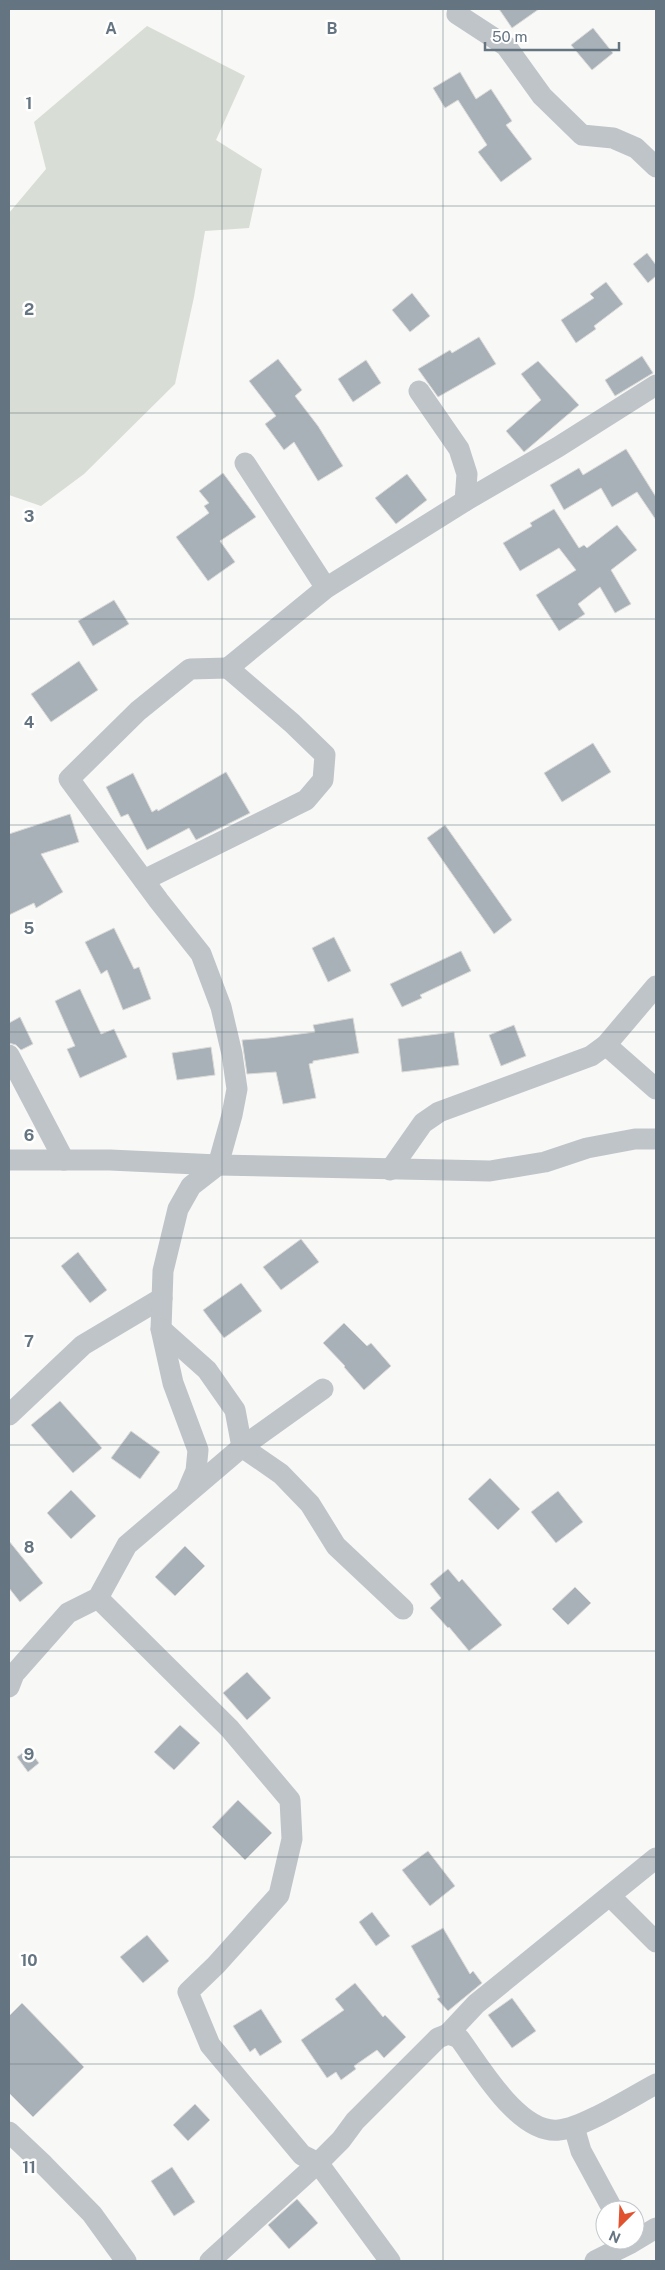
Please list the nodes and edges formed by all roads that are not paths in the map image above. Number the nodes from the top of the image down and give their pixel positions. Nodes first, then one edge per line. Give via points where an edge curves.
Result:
1 (458, 9) edge
2 (656, 167) edge
3 (656, 385) edge
4 (419, 391) dead end
5 (245, 463) dead end
6 (465, 501) junction
7 (326, 588) junction
8 (228, 668) junction
9 (144, 880) junction
10 (656, 986) edge
11 (606, 1045) junction
12 (9, 1055) edge
13 (656, 1089) edge
14 (656, 1139) edge
15 (9, 1160) edge
16 (64, 1160) junction
17 (218, 1165) junction
18 (390, 1170) junction
19 (162, 1298) junction
20 (161, 1329) junction
21 (323, 1389) dead end
22 (9, 1415) edge
23 (242, 1447) junction
24 (186, 1492) junction
25 (98, 1598) junction
26 (403, 1609) dead end
27 (9, 1687) edge
28 (656, 1858) edge
29 (610, 1897) junction
30 (656, 1942) edge
31 (448, 2034) junction
32 (656, 2084) edge
33 (574, 2127) junction
34 (9, 2132) edge
35 (318, 2163) junction
36 (607, 2200) edge
37 (615, 2250) edge
38 (126, 2261) edge
39 (210, 2261) edge
40 (390, 2261) edge
41 (594, 2261) edge

1 - 2 street via 457,14 506,46 542,96 582,135 613,138 636,148
3 - 6 street
4 - 6 street via 459,449 467,474
5 - 7 street
6 - 7 street
7 - 8 street
8 - 9 street via 190,669 138,710 69,779
8 - 9 street via 325,755 323,780 306,800
9 - 17 street via 201,954 220,1007 237,1088
10 - 11 street
11 - 13 street
11 - 18 street via 591,1056 439,1112 424,1123
12 - 16 street
14 - 18 street via 635,1139 587,1148 545,1162 490,1171
15 - 16 street
16 - 17 street
17 - 18 street
17 - 19 street via 191,1186 178,1209 163,1271
19 - 20 street
19 - 22 street via 82,1345
20 - 23 street via 207,1370 235,1410
20 - 24 street via 173,1383 198,1450 196,1472
21 - 23 street
23 - 24 street
23 - 26 street via 281,1474 310,1504 336,1546
24 - 25 street via 127,1545
25 - 27 street via 68,1613 14,1674
25 - 35 street via 230,1729 290,1800 292,1839 279,1894 188,1992 210,2045 302,2156
28 - 29 street
29 - 30 street
29 - 31 street via 476,2004
31 - 33 street via 459,2038 512,2107 526,2120 543,2129
31 - 35 street via 438,2038
32 - 33 street
33 - 36 street via 581,2152
34 - 38 street via 92,2214
35 - 39 street
35 - 40 street
37 - 41 street

